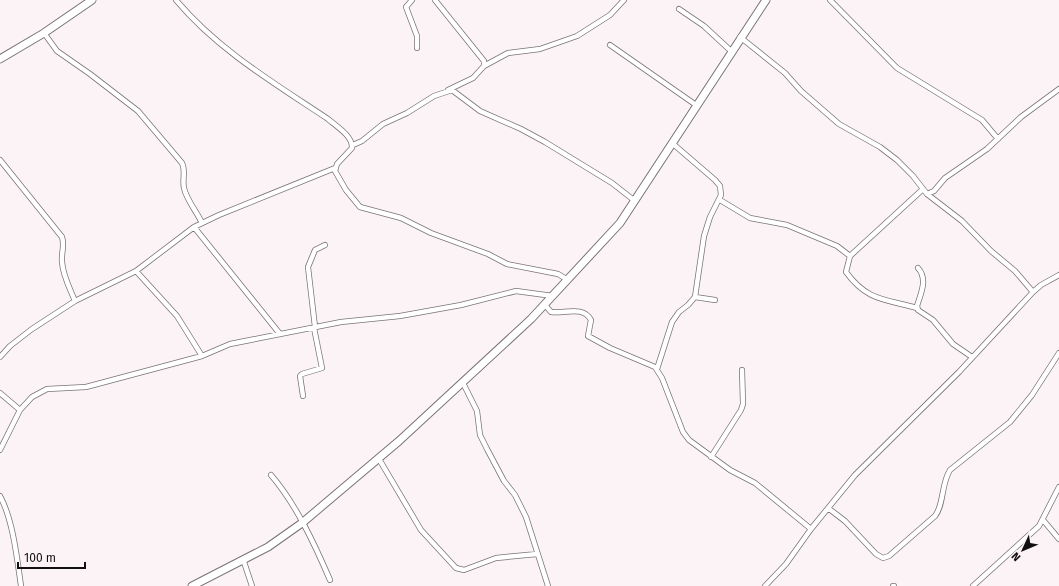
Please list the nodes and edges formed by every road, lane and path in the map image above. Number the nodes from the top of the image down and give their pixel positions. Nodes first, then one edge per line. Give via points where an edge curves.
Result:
1 (92, 0) edge
2 (176, 0) edge
3 (412, 0) edge
4 (435, 0) edge
5 (624, 0) edge
6 (766, 0) edge
7 (830, 0) edge
8 (679, 9) dead end
9 (44, 33) junction
10 (740, 37) junction
11 (610, 45) dead end
12 (417, 48) dead end
13 (731, 51) junction
14 (0, 59) edge
15 (484, 66) junction
16 (459, 85) junction
17 (1059, 89) edge
18 (447, 91) junction
19 (464, 98) junction
20 (696, 105) junction
21 (998, 139) junction
22 (672, 143) junction
23 (353, 145) junction
24 (0, 160) edge
25 (335, 168) junction
26 (923, 189) junction
27 (927, 194) junction
28 (720, 200) junction
29 (635, 201) junction
30 (202, 223) junction
31 (194, 227) junction
32 (325, 245) dead end
33 (850, 256) junction
34 (918, 268) dead end
35 (136, 272) junction
36 (1059, 275) edge
37 (568, 280) junction
38 (1033, 292) junction
39 (553, 296) junction
40 (695, 297) junction
41 (715, 300) dead end
42 (75, 301) junction
43 (545, 305) junction
44 (917, 308) junction
45 (315, 328) junction
46 (280, 334) junction
47 (1059, 353) edge
48 (202, 356) junction
49 (0, 357) edge
50 (972, 357) junction
51 (657, 369) junction
52 (742, 370) dead end
53 (463, 383) junction
54 (0, 392) edge
55 (304, 396) dead end
56 (20, 410) junction
57 (0, 450) edge
58 (711, 457) junction
59 (379, 459) junction
60 (271, 475) dead end
61 (1059, 486) edge
62 (0, 496) edge
63 (828, 508) junction
64 (1043, 520) junction
65 (302, 523) junction
66 (811, 529) junction
67 (1059, 539) edge
68 (537, 554) junction
69 (243, 559) junction
70 (330, 580) dead end
71 (21, 586) edge
72 (192, 586) edge
73 (252, 586) edge
74 (548, 586) edge
75 (765, 586) edge
76 (973, 586) edge

1 - 9 main road
2 - 23 street via 224,49 328,119
3 - 12 street via 406,7 417,36
4 - 15 street via 484,61
5 - 15 street via 610,15 577,36 540,49 508,53
6 - 10 main road
7 - 21 street via 896,68 982,120
8 - 13 street via 704,26
9 - 14 main road
9 - 30 street via 57,51 138,111 182,162 185,169 184,190
10 - 13 main road
10 - 26 street via 785,73 801,91 839,124 875,143 897,160
11 - 20 street
13 - 20 main road
15 - 16 street via 473,78
16 - 18 street
16 - 19 street
17 - 21 street via 1021,117
18 - 19 street via 456,92
18 - 23 street via 383,124
19 - 29 street via 480,111 550,145 612,183
20 - 22 main road
21 - 27 street
22 - 28 street via 715,180 721,190
22 - 29 main road
23 - 25 street
24 - 42 street via 62,237 63,271
25 - 30 street
25 - 37 street via 346,190 360,207 401,218 507,264 558,274
26 - 27 street
26 - 33 street
27 - 38 street via 962,221
28 - 33 street via 750,218 787,225 837,246
28 - 40 street via 710,217 704,236
29 - 37 main road via 620,223
30 - 31 street
31 - 35 street
31 - 46 street
32 - 45 street via 315,250 308,267
33 - 44 street via 846,272 856,286 879,299
34 - 44 street via 924,279
35 - 42 street
35 - 48 street via 177,316
36 - 38 street
37 - 39 main road
38 - 50 street
39 - 43 main road
39 - 45 street via 516,291 461,305
40 - 41 street
40 - 51 street via 672,322
42 - 49 street via 32,329
43 - 51 street via 548,310 555,312 577,311 587,314 591,320 588,336
43 - 53 main road
44 - 50 street via 933,320 953,344
45 - 46 street
45 - 55 street via 322,368 300,376
46 - 48 street via 230,344
47 - 63 street via 1032,395 1010,422 950,470 935,516 889,556 883,558 876,554 845,521
48 - 56 street via 86,387 47,389 32,397
50 - 63 street via 855,475
51 - 58 street via 683,432
52 - 58 street via 741,410
53 - 59 main road
53 - 68 street via 477,411 480,435 486,449 526,517
54 - 56 street
56 - 57 street
58 - 66 street via 755,483
59 - 65 main road
59 - 68 street via 421,530 456,568 464,570 496,558
60 - 65 street via 288,496
61 - 64 street
62 - 71 street via 12,526
63 - 66 street
64 - 67 street
64 - 76 street
65 - 69 main road
65 - 70 street
66 - 75 street via 786,564
68 - 74 street
69 - 72 main road
69 - 73 street

